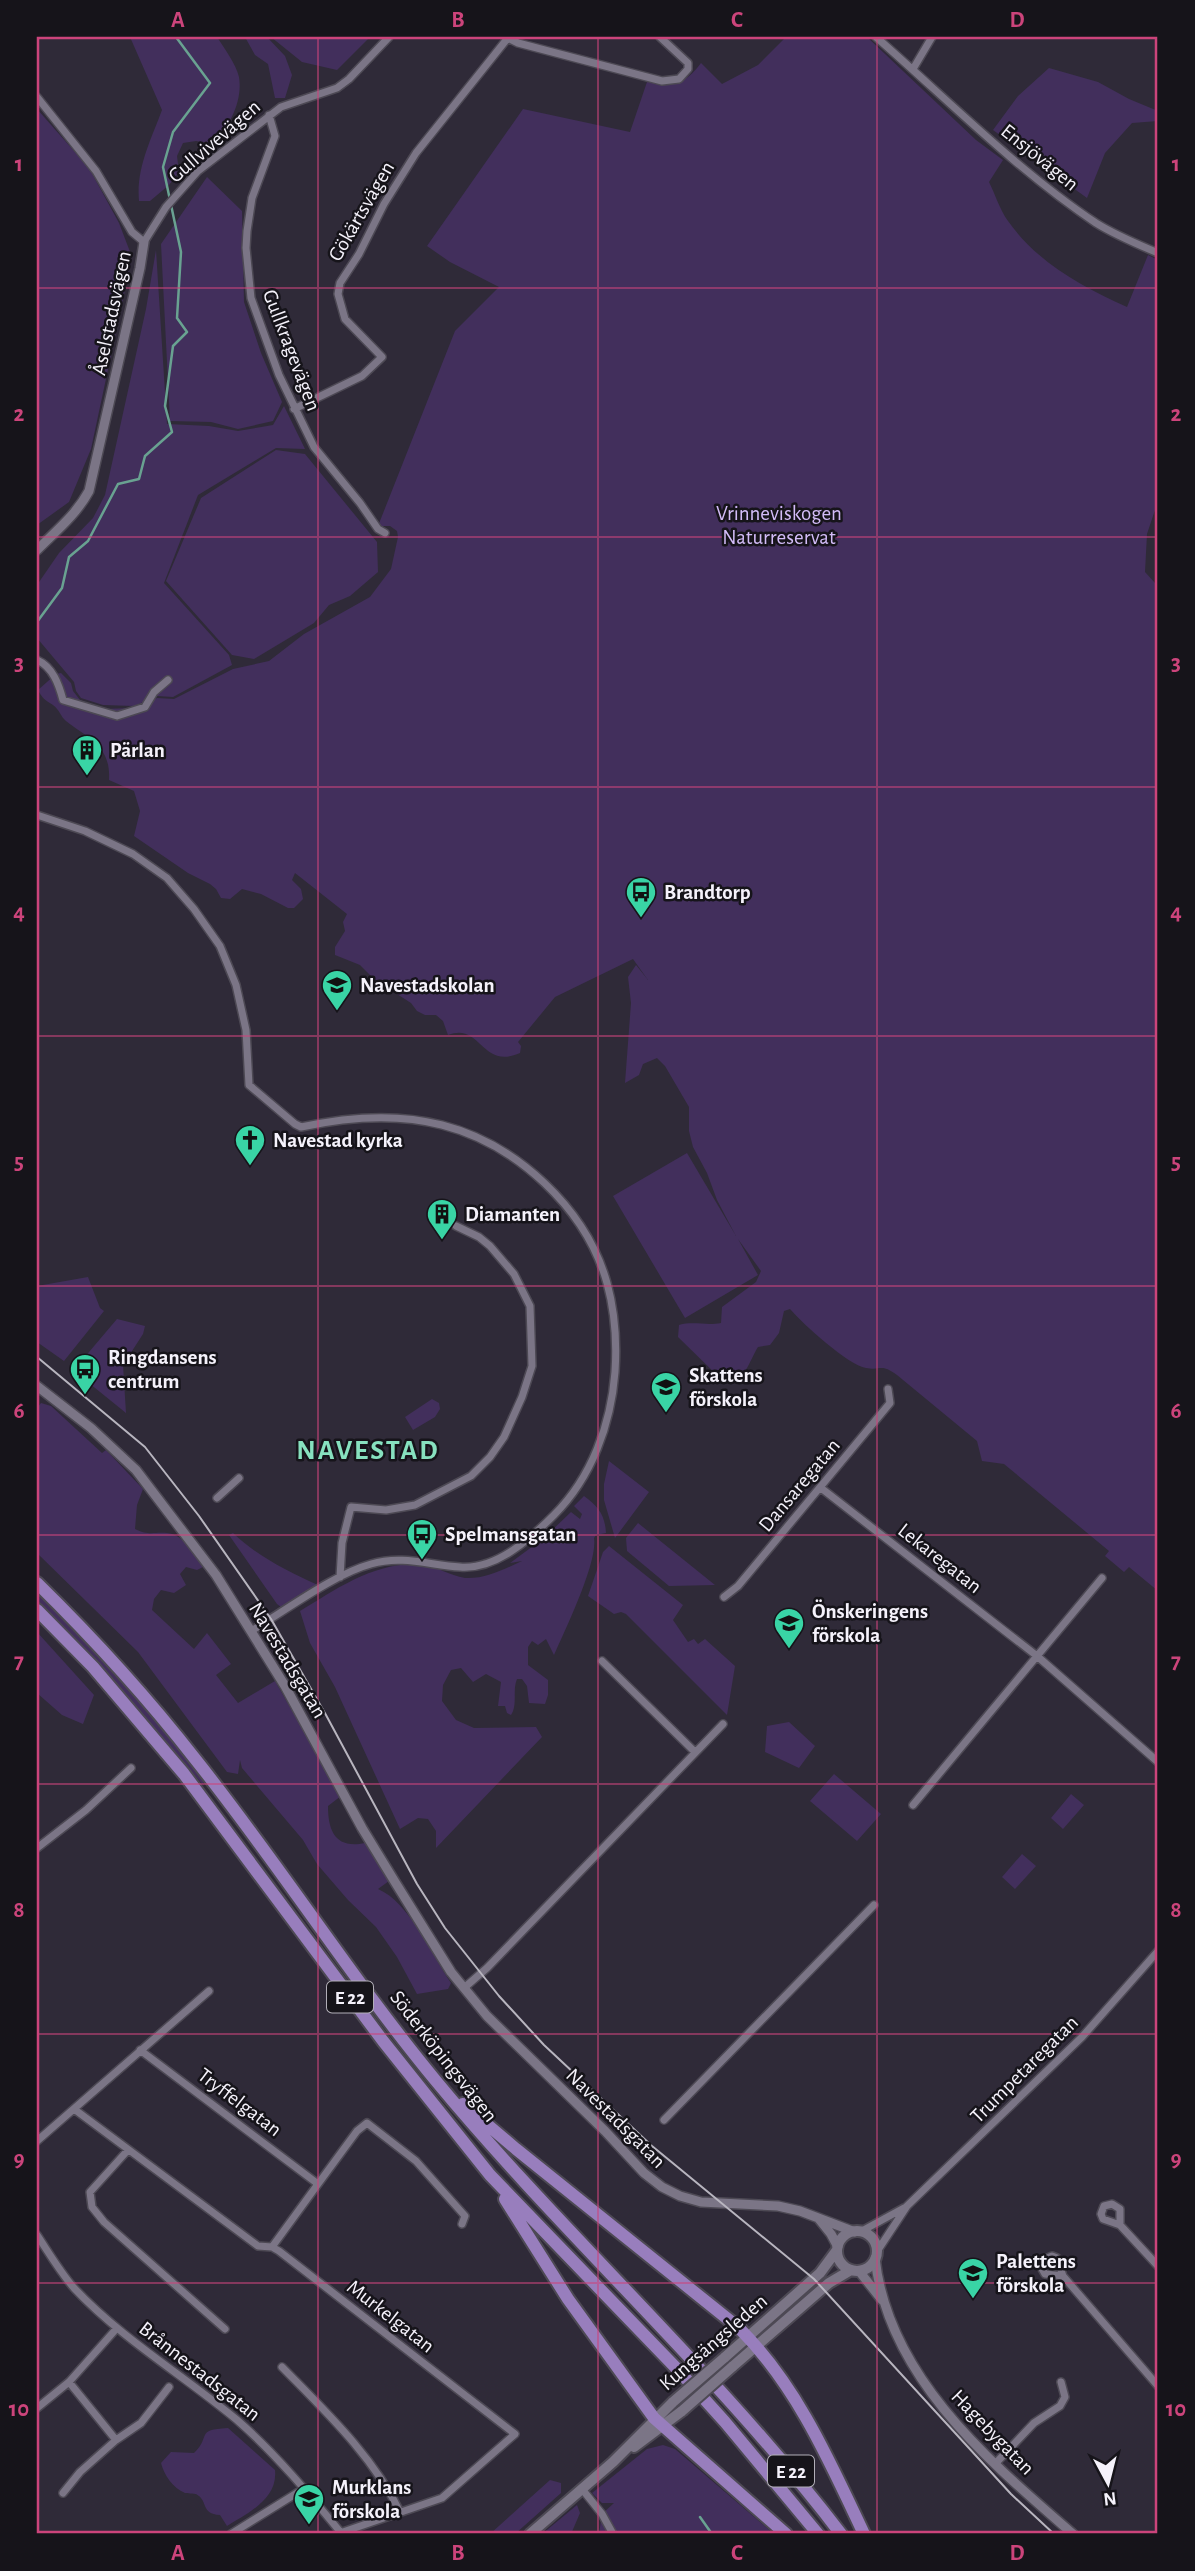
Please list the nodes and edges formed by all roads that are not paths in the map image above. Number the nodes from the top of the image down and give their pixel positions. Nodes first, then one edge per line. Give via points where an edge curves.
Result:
1 (388, 37) edge
2 (660, 37) edge
3 (876, 37) edge
4 (932, 37) edge
5 (506, 38) edge
6 (913, 68) junction
7 (37, 97) edge
8 (269, 115) junction
9 (144, 242) junction
10 (1158, 253) edge
11 (294, 409) junction
12 (385, 533) dead end
13 (37, 550) edge
14 (37, 660) edge
15 (168, 680) dead end
16 (37, 815) edge
17 (456, 1226) dead end
18 (37, 1385) edge
19 (888, 1389) dead end
20 (239, 1478) dead end
21 (821, 1488) junction
22 (217, 1498) dead end
23 (340, 1577) junction
24 (1102, 1578) dead end
25 (37, 1583) edge
26 (724, 1597) dead end
27 (37, 1610) edge
28 (251, 1631) junction
29 (1037, 1656) junction
30 (602, 1661) dead end
31 (723, 1724) dead end
32 (695, 1752) junction
33 (1158, 1762) edge
34 (131, 1768) dead end
35 (913, 1805) dead end
36 (37, 1848) edge
37 (874, 1905) dead end
38 (1158, 1951) edge
39 (464, 1988) junction
40 (209, 1991) dead end
41 (140, 2050) junction
42 (433, 2077) junction
43 (74, 2109) junction
44 (664, 2120) dead end
45 (37, 2141) edge
46 (128, 2150) junction
47 (490, 2175) junction
48 (318, 2184) junction
49 (907, 2206) junction
50 (818, 2218) junction
51 (462, 2224) dead end
52 (1120, 2224) dead end
53 (858, 2232) junction
54 (37, 2235) edge
55 (272, 2247) junction
56 (837, 2248) junction
57 (876, 2256) junction
58 (1158, 2266) edge
59 (855, 2271) junction
60 (1063, 2276) dead end
61 (885, 2304) junction
62 (117, 2328) junction
63 (225, 2329) dead end
64 (752, 2342) junction
65 (282, 2367) dead end
66 (69, 2382) junction
67 (1061, 2382) dead end
68 (1158, 2386) edge
69 (169, 2387) dead end
70 (37, 2408) edge
71 (658, 2423) junction
72 (116, 2440) junction
73 (995, 2464) junction
74 (305, 2488) junction
75 (582, 2489) junction
76 (63, 2493) dead end
77 (400, 2512) junction
78 (341, 2533) edge
79 (231, 2534) edge
80 (530, 2534) edge
81 (613, 2534) edge
82 (786, 2534) edge
83 (818, 2534) edge
84 (841, 2534) edge
85 (864, 2534) edge
86 (1073, 2534) edge

1 - 8 street, Gullvivevägen via 337,88 296,100
2 - 5 street via 688,63 679,79 662,81 589,64
3 - 6 street, Ensjövägen
4 - 6 street
5 - 11 street, Gökärtsvägen via 416,153 340,284 338,295 345,319 382,357 362,376
6 - 10 street, Ensjövägen via 985,135 1072,205 1116,234
7 - 9 street, Åselstadsvägen via 96,171 132,232
8 - 9 street, Gullvivevägen via 198,171 166,207
8 - 11 street, Gullkragevägen via 275,136 252,198 246,240 248,280 269,350
9 - 13 street, Åselstadsvägen via 89,491 68,521
11 - 12 street, Gullkragevägen via 314,447
14 - 15 street via 58,682 63,701 117,716 145,706
16 - 23 street via 112,842 154,867 181,892 220,946 236,985 247,1039 249,1085 301,1127 361,1117 414,1119 460,1130 499,1149 571,1211 607,1282 615,1326 609,1414 598,1448 566,1501 531,1537 477,1567 390,1560
17 - 23 street via 490,1246 520,1283 530,1306 533,1356 528,1379 504,1437 471,1476 415,1505 386,1510 351,1507
18 - 28 street, Navestadsgatan via 135,1470 216,1575
19 - 21 street, Dansaregatan via 890,1403
20 - 22 street
21 - 26 street, Dansaregatan
21 - 29 street, Lekaregatan
23 - 28 street
24 - 29 street
25 - 42 highway, Söderköpingsvägen / E 22 via 98,1644 198,1761
27 - 47 highway, Söderköpingsvägen / E 22 via 93,1667 184,1774 390,2051
28 - 39 street, Navestadsgatan via 362,1828
29 - 33 street, Lekaregatan
29 - 35 street
30 - 32 street
31 - 32 street
32 - 39 street
34 - 36 street
37 - 44 street, Navestadsgatan
38 - 49 street, Trumpetaregatan via 1082,2037
39 - 50 street, Navestadsgatan via 662,2187 701,2202 779,2206
40 - 41 street
41 - 43 street
41 - 48 street, Tryffelgatan
42 - 64 highway
42 - 84 highway, Söderköpingsvägen / E 22 via 522,2182 730,2400
43 - 45 street
43 - 46 street, Murkelgatan
46 - 55 street, Murkelgatan via 258,2246
46 - 63 street via 90,2192 92,2207
47 - 71 highway via 568,2299
47 - 83 highway, Söderköpingsvägen / E 22 via 725,2421
48 - 51 street via 367,2123 416,2161 466,2216
48 - 55 street
49 - 53 street, Trumpetaregatan
49 - 57 street, Trumpetaregatan
50 - 53 street, Navestadsgatan
50 - 56 street
52 - 58 street
53 - 56 main road via 845,2235
53 - 57 main road via 874,2242
54 - 62 street, Brånnestadsgatan via 73,2287
55 - 77 street, Murkelgatan via 515,2434 442,2498
56 - 59 main road via 842,2264
56 - 64 main road, Kungsängsleden via 820,2273
57 - 59 main road via 867,2268
57 - 61 street, Hagebygatan
59 - 61 street, Hagebygatan
59 - 64 main road, Kungsängsleden via 829,2283
60 - 68 street
61 - 73 street, Hagebygatan via 926,2385
62 - 66 street
62 - 74 street, Brånnestadsgatan via 237,2420
64 - 71 main road, Kungsängsleden, bridge via 724,2358 673,2402
64 - 71 main road, Kungsängsleden, bridge via 732,2367 682,2411
64 - 85 highway via 797,2401
65 - 77 street via 359,2450 389,2488
66 - 70 street
66 - 72 street
67 - 73 street via 1065,2397 1060,2406 1034,2423
69 - 72 street via 141,2423
71 - 75 main road, Kungsängsleden
71 - 82 highway
72 - 76 street
73 - 86 street, Hagebygatan
74 - 78 street, Brånnestadsgatan
74 - 79 street
75 - 80 main road, Kungsängsleden
75 - 81 street
77 - 78 street, Murkelgatan

